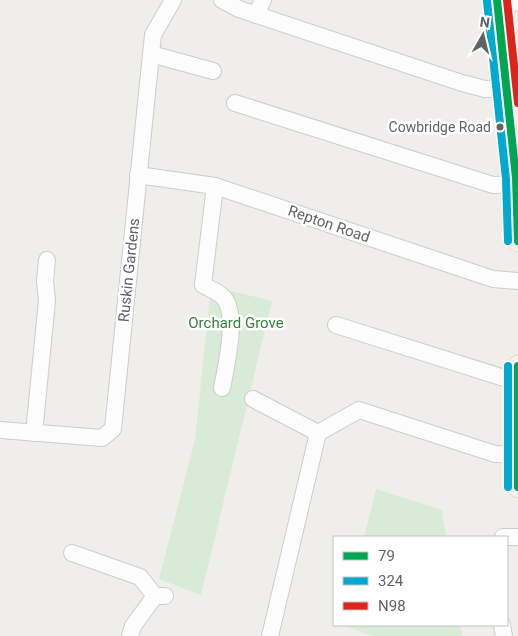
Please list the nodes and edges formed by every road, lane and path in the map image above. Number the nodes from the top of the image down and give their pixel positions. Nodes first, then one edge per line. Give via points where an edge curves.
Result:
1 (174, 0) edge
2 (222, 0) edge
3 (504, 2) edge
4 (260, 7) edge
5 (150, 54) junction
6 (213, 71) dead end
7 (508, 88) junction
8 (235, 103) dead end
9 (138, 175) junction
10 (517, 180) edge
11 (214, 186) junction
12 (518, 241) edge
13 (47, 260) dead end
14 (518, 281) edge
15 (336, 324) dead end
16 (517, 374) edge
17 (222, 388) dead end
18 (253, 399) dead end
19 (0, 430) edge
20 (34, 433) junction
21 (318, 433) junction
22 (516, 455) junction
23 (518, 487) edge
24 (72, 553) dead end
25 (130, 636) edge
26 (270, 636) edge

1 - 5 street, Ruskin Gardens via 153,35
2 - 4 street
3 - 7 main road
4 - 7 street via 470,85 485,89
5 - 6 street
5 - 9 street, Ruskin Gardens
7 - 10 main road
8 - 10 street via 493,185
9 - 11 street, Repton Road
9 - 20 street, Ruskin Gardens via 113,429 102,438
10 - 12 main road
11 - 14 street, Repton Road via 493,279
11 - 17 street via 203,285 223,296 230,306 229,351
13 - 20 street via 45,281 48,301
15 - 16 street
16 - 22 main road
18 - 21 street
19 - 20 street, Ruskin Gardens
21 - 22 street via 359,410 495,454
21 - 26 street
22 - 23 main road
24 - 25 street via 140,577 160,596 133,626

